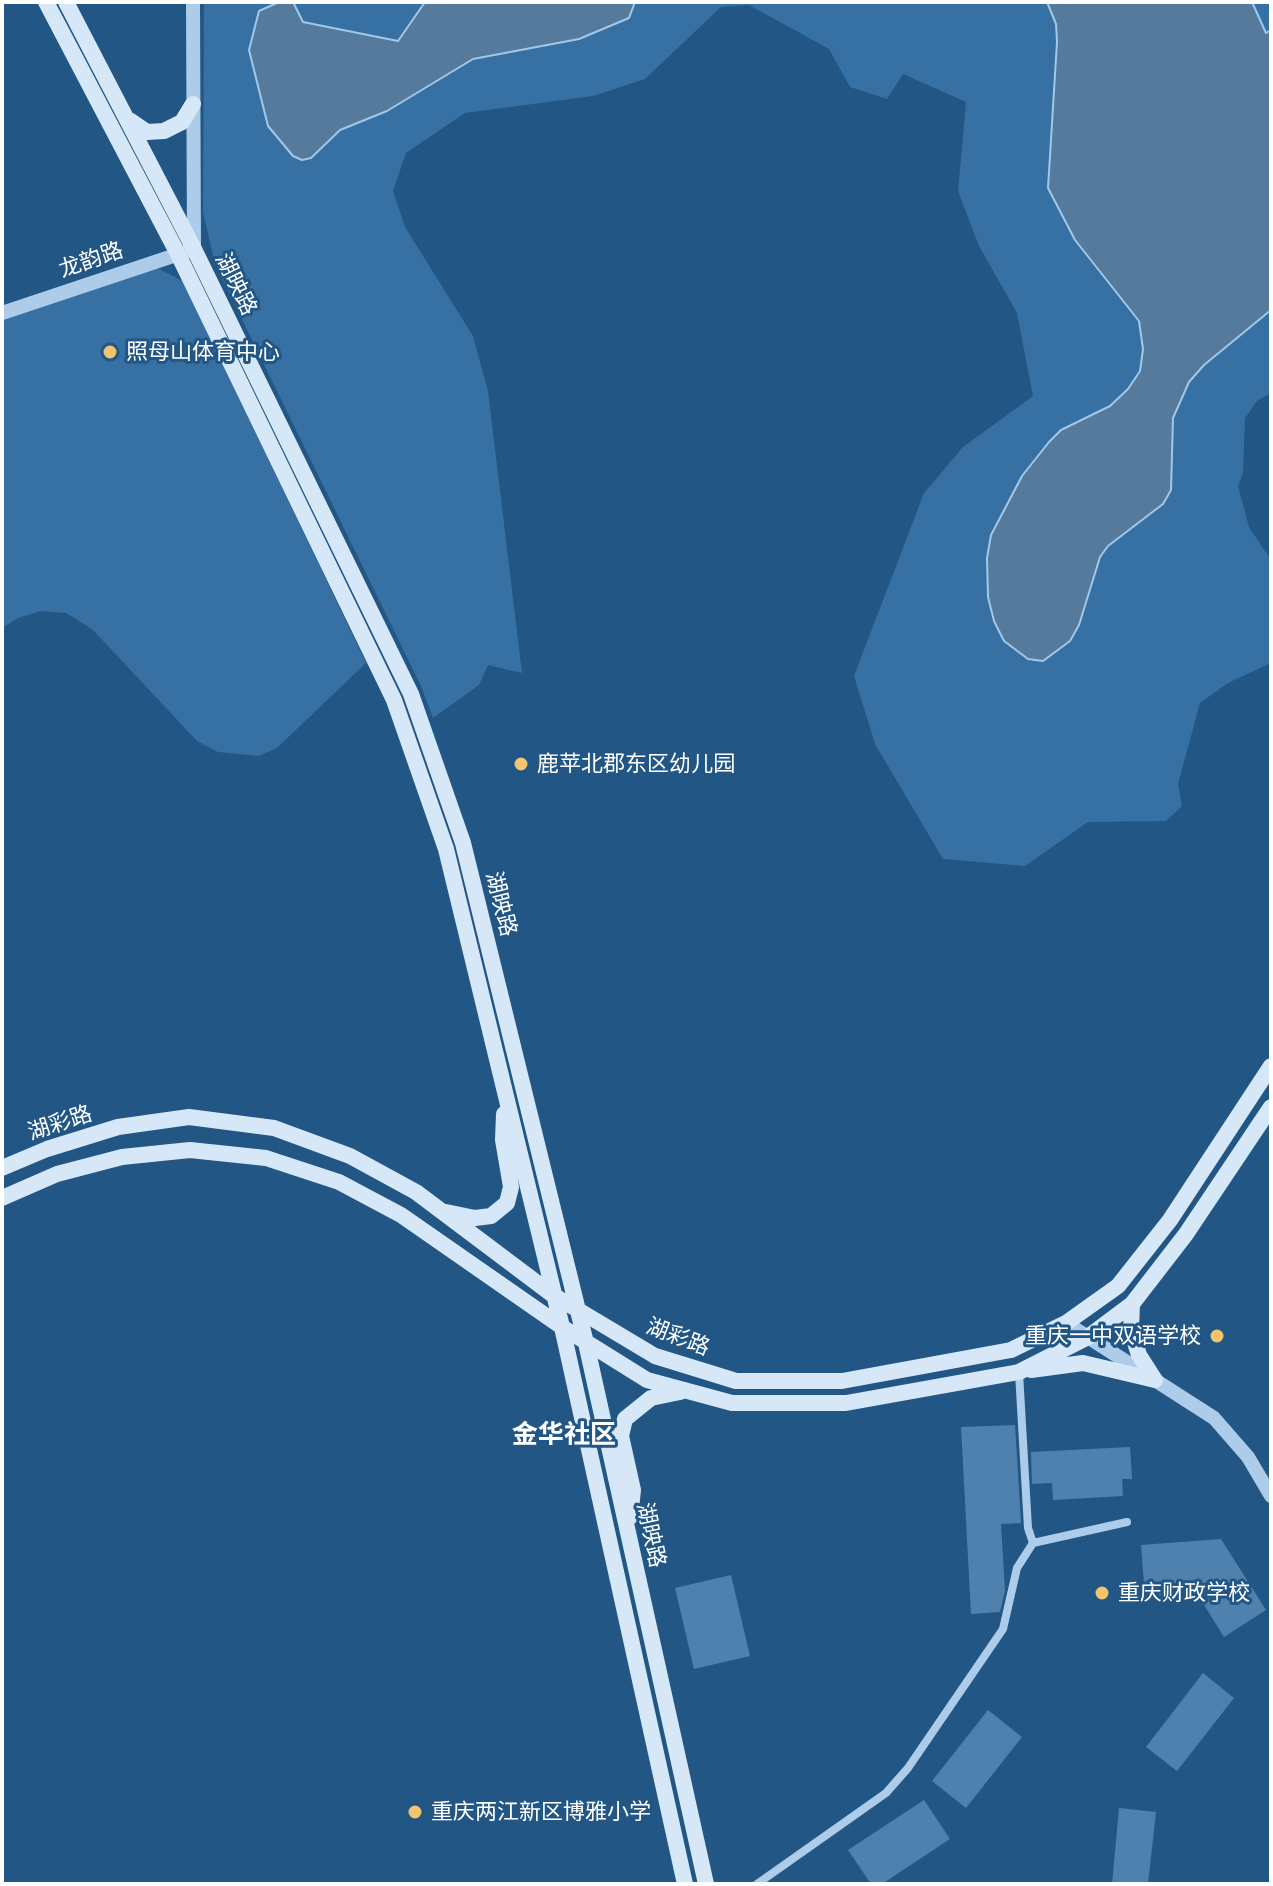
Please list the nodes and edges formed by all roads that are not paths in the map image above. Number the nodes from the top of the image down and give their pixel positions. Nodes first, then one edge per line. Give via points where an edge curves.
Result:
1 (46, 2) edge
2 (66, 2) edge
3 (193, 2) edge
4 (193, 104) junction
5 (127, 119) junction
6 (194, 249) junction
7 (178, 254) junction
8 (2, 313) edge
9 (1271, 1066) edge
10 (505, 1092) junction
11 (1271, 1107) edge
12 (2, 1168) edge
13 (2, 1198) edge
14 (439, 1210) junction
15 (553, 1295) junction
16 (1132, 1304) junction
17 (579, 1312) junction
18 (1066, 1323) junction
19 (562, 1327) junction
20 (1088, 1337) junction
21 (586, 1343) junction
22 (1019, 1372) junction
23 (1155, 1380) junction
24 (687, 1391) junction
25 (1271, 1496) edge
26 (1127, 1522) dead end
27 (628, 1531) junction
28 (1033, 1543) junction
29 (685, 1884) edge
30 (706, 1884) edge
31 (757, 1884) edge

1 - 7 main road, 湖映路
2 - 5 main road, 湖映路
3 - 4 street
4 - 5 main road via 182,122 164,131 147,132
4 - 6 street
5 - 6 main road, 湖映路
6 - 7 street, 龙韵路
6 - 17 main road, 湖映路 via 411,694 463,843
7 - 8 street, 龙韵路
7 - 10 main road, 湖映路 via 394,700 446,849
9 - 18 main road, 湖彩路 via 1170,1220 1118,1286
10 - 14 main road via 503,1140 511,1187 507,1203 491,1216 475,1218
10 - 15 main road, 湖映路
11 - 16 main road
12 - 14 main road, 湖彩路 via 118,1127 189,1117 274,1128 337,1151 416,1192
13 - 19 main road via 57,1174 122,1157 190,1150 266,1158 339,1182 401,1215
14 - 15 main road, 湖彩路
15 - 17 main road, 湖彩路
15 - 19 main road, 湖映路
16 - 20 main road
16 - 23 main road via 1131,1330
17 - 18 main road, 湖彩路 via 655,1356 736,1381 858,1378 1011,1350
17 - 21 main road, 湖映路
18 - 20 street
19 - 21 main road
19 - 29 main road, 湖映路
20 - 22 main road
20 - 23 street
21 - 24 main road via 647,1380
21 - 27 main road, 湖映路
22 - 23 main road via 1083,1363
22 - 24 main road via 846,1403 732,1403
22 - 28 street
23 - 25 street via 1214,1418 1248,1457
24 - 27 main road via 651,1398 625,1419 621,1436 633,1490
26 - 28 street
27 - 30 main road, 湖映路
28 - 31 street via 1017,1568 1003,1629 908,1768 886,1793

